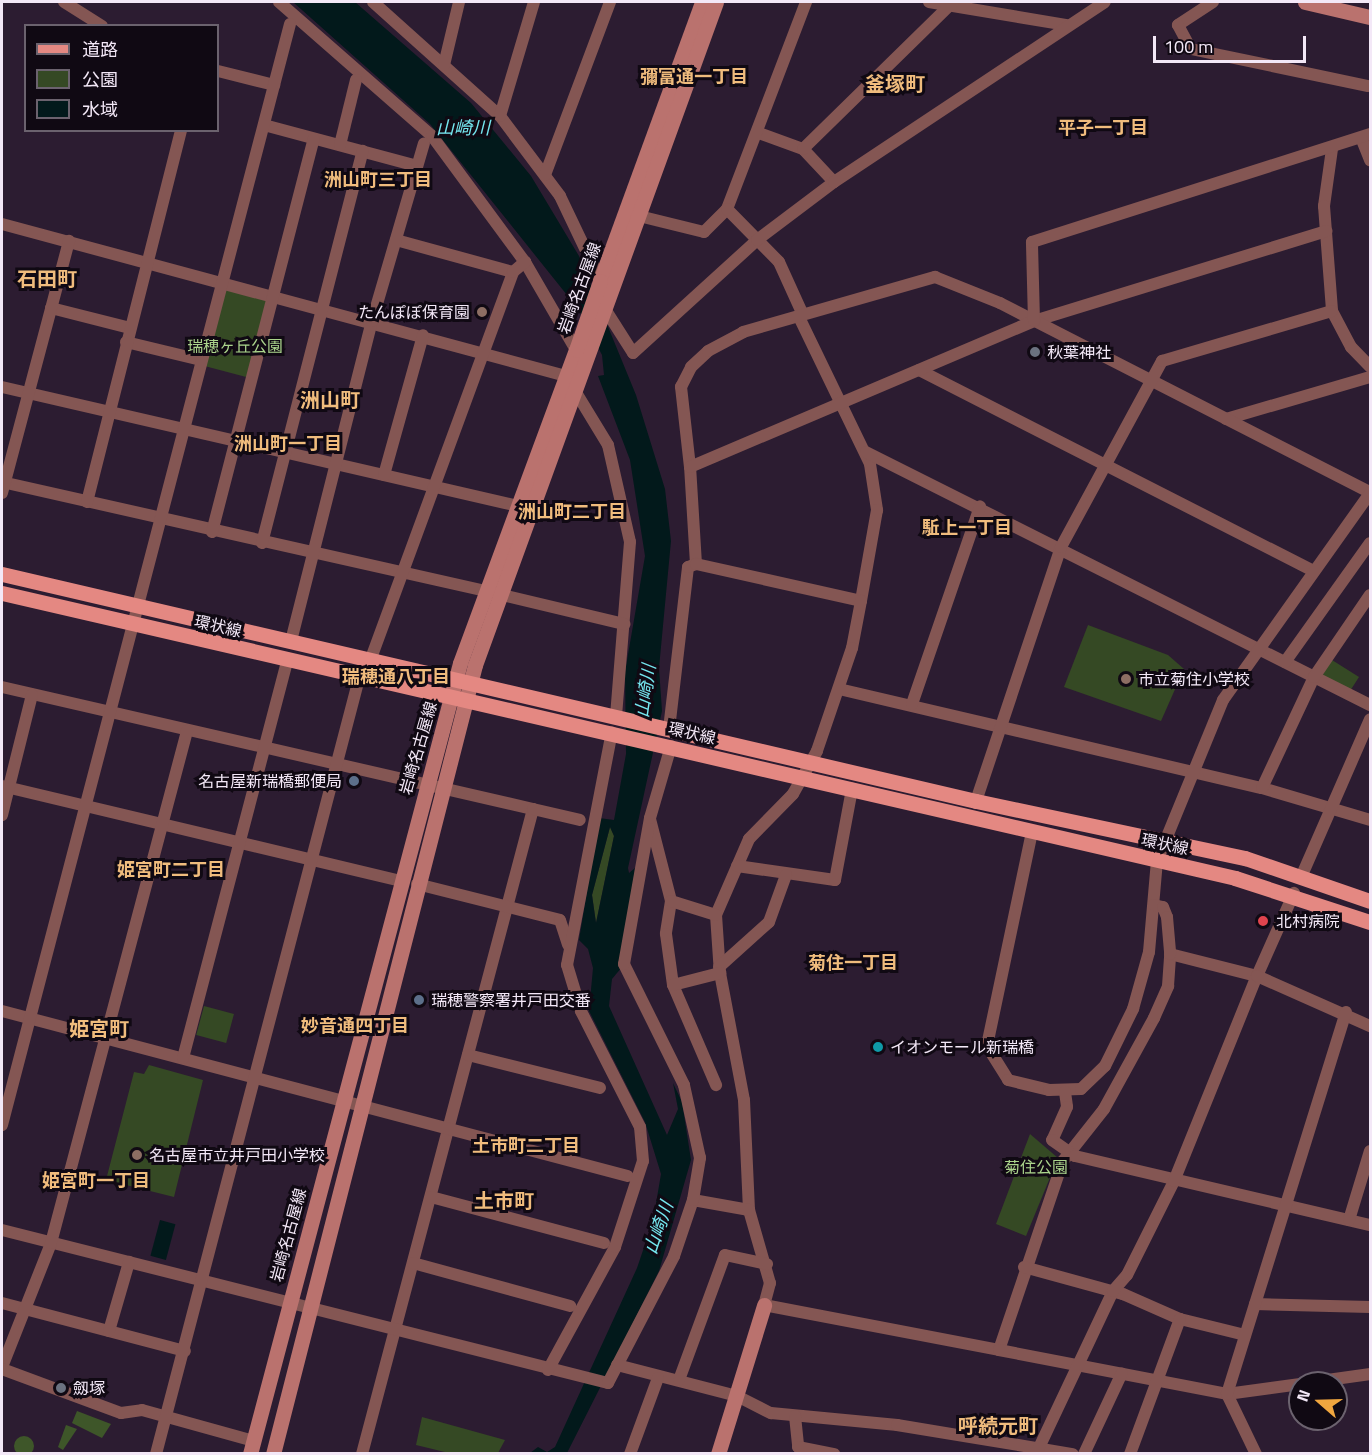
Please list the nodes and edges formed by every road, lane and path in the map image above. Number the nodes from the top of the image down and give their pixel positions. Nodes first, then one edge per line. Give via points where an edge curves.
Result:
1 (64, 2) edge
2 (279, 2) edge
3 (373, 2) edge
4 (459, 2) edge
5 (534, 2) edge
6 (610, 2) edge
7 (702, 2) edge
8 (716, 2) edge
9 (806, 2) edge
10 (929, 2) edge
11 (1105, 2) edge
12 (1213, 2) edge
13 (1305, 2) edge
14 (952, 3) edge
15 (1371, 17) edge
16 (99, 24) edge
17 (290, 24) dead end
18 (1066, 25) junction
19 (444, 65) junction
20 (219, 71) edge
21 (356, 80) dead end
22 (1370, 84) edge
23 (274, 85) junction
24 (500, 116) junction
25 (264, 125) junction
26 (180, 132) edge
27 (759, 133) junction
28 (1366, 137) edge
29 (314, 138) junction
30 (424, 143) dead end
31 (340, 145) junction
32 (803, 149) junction
33 (1332, 149) junction
34 (363, 151) junction
35 (1371, 160) edge
36 (417, 166) junction
37 (545, 175) junction
38 (834, 182) junction
39 (727, 209) junction
40 (639, 216) junction
41 (2, 224) edge
42 (1326, 231) junction
43 (396, 240) junction
44 (758, 240) junction
45 (69, 241) junction
46 (147, 262) junction
47 (525, 262) junction
48 (513, 272) junction
49 (600, 281) junction
50 (222, 282) junction
51 (274, 296) junction
52 (51, 308) junction
53 (321, 308) junction
54 (605, 309) junction
55 (1332, 311) junction
56 (801, 316) junction
57 (372, 321) junction
58 (1034, 321) junction
59 (130, 328) junction
60 (423, 335) junction
61 (126, 342) junction
62 (576, 350) junction
63 (484, 351) junction
64 (201, 360) junction
65 (1371, 367) edge
66 (919, 370) junction
67 (566, 376) junction
68 (1371, 377) edge
69 (1152, 381) junction
70 (2, 387) edge
71 (575, 389) junction
72 (29, 393) junction
73 (839, 403) junction
74 (109, 410) junction
75 (1226, 418) junction
76 (183, 427) junction
77 (236, 440) junction
78 (284, 452) junction
79 (866, 452) junction
80 (338, 464) junction
81 (1107, 464) junction
82 (690, 467) junction
83 (384, 475) junction
84 (2, 486) edge
85 (434, 486) junction
86 (1371, 493) edge
87 (87, 501) junction
88 (518, 506) junction
89 (980, 506) junction
90 (160, 518) junction
91 (212, 532) junction
92 (262, 543) junction
93 (1371, 543) edge
94 (1061, 547) junction
95 (316, 555) junction
96 (696, 564) junction
97 (1313, 571) junction
98 (402, 572) junction
99 (2, 574) edge
100 (493, 592) junction
101 (2, 593) edge
102 (1371, 595) edge
103 (861, 601) junction
104 (136, 606) junction
105 (131, 624) junction
106 (624, 624) junction
107 (291, 641) junction
108 (1257, 647) junction
109 (287, 661) junction
110 (370, 661) junction
111 (1285, 662) junction
112 (360, 675) junction
113 (1314, 677) junction
114 (2, 687) edge
115 (461, 689) junction
116 (839, 689) junction
117 (32, 695) junction
118 (912, 704) junction
119 (1371, 705) edge
120 (109, 711) junction
121 (619, 717) junction
122 (1371, 719) edge
123 (1002, 726) junction
124 (669, 729) junction
125 (187, 731) junction
126 (614, 733) junction
127 (666, 745) junction
128 (265, 747) junction
129 (811, 762) junction
130 (338, 764) junction
131 (1192, 772) junction
132 (801, 777) junction
133 (426, 785) junction
134 (442, 786) junction
135 (5, 787) edge
136 (1262, 788) junction
137 (852, 789) junction
138 (976, 801) junction
139 (84, 805) junction
140 (1333, 806) junction
141 (533, 809) junction
142 (2, 815) edge
143 (650, 818) junction
144 (580, 820) dead end
145 (1371, 820) edge
146 (161, 823) junction
147 (1032, 832) junction
148 (241, 842) junction
149 (1167, 843) junction
150 (312, 859) junction
151 (1157, 861) junction
152 (737, 866) junction
153 (786, 875) junction
154 (1302, 875) junction
155 (400, 881) junction
156 (417, 884) junction
157 (1294, 893) junction
158 (1371, 901) edge
159 (671, 902) junction
160 (1154, 905) junction
161 (507, 907) junction
162 (716, 915) junction
163 (1371, 922) edge
164 (568, 946) junction
165 (1170, 954) junction
166 (719, 970) junction
167 (1257, 976) junction
168 (673, 985) junction
169 (2, 1011) edge
170 (1346, 1012) junction
171 (28, 1018) junction
172 (1371, 1026) edge
173 (105, 1039) junction
174 (468, 1055) junction
175 (183, 1058) junction
176 (255, 1078) junction
177 (716, 1085) dead end
178 (600, 1088) dead end
179 (1065, 1092) junction
180 (342, 1100) junction
181 (360, 1105) junction
182 (2, 1125) edge
183 (448, 1129) junction
184 (1371, 1151) edge
185 (1068, 1152) junction
186 (628, 1176) dead end
187 (1174, 1181) junction
188 (431, 1197) junction
189 (693, 1200) junction
190 (1286, 1205) junction
191 (748, 1210) junction
192 (1348, 1220) junction
193 (1371, 1225) edge
194 (2, 1230) edge
195 (51, 1243) junction
196 (604, 1243) dead end
197 (129, 1262) junction
198 (413, 1263) junction
199 (767, 1264) junction
200 (1024, 1267) junction
201 (204, 1281) junction
202 (1113, 1291) junction
203 (2, 1303) edge
204 (1255, 1304) junction
205 (289, 1305) junction
206 (764, 1305) junction
207 (570, 1306) dead end
208 (1371, 1307) edge
209 (309, 1310) junction
210 (28, 1311) junction
211 (1180, 1319) junction
212 (109, 1331) junction
213 (395, 1332) junction
214 (1245, 1335) junction
215 (999, 1350) junction
216 (185, 1351) junction
217 (1076, 1364) junction
218 (617, 1365) junction
219 (2, 1368) edge
220 (551, 1371) junction
221 (1122, 1373) junction
222 (1370, 1373) edge
223 (1348, 1376) edge
224 (658, 1378) junction
225 (679, 1380) junction
226 (1160, 1381) junction
227 (1288, 1386) edge
228 (1227, 1394) junction
229 (738, 1396) junction
230 (795, 1416) junction
231 (166, 1418) junction
232 (252, 1447) edge
233 (1036, 1450) edge
234 (156, 1454) edge
235 (273, 1454) edge
236 (362, 1454) edge
237 (630, 1454) edge
238 (718, 1454) edge
239 (834, 1454) edge
240 (1073, 1454) edge
241 (1084, 1454) edge
242 (1130, 1454) edge
243 (1256, 1454) edge

1 - 16 street
2 - 47 street via 432,136
3 - 19 street
4 - 19 street
5 - 24 street
6 - 37 street
7 - 49 main road, 岩崎名古屋線
8 - 40 main road, 岩崎名古屋線
9 - 27 street
10 - 14 street
11 - 18 street
12 - 22 street via 1178,25 1191,49
13 - 15 main road
14 - 18 street
14 - 32 street
17 - 23 street
18 - 38 street
19 - 24 street
20 - 23 street
21 - 31 street
23 - 25 street
24 - 37 street
25 - 29 street
25 - 50 street
26 - 46 street
27 - 32 street
27 - 39 street
28 - 33 street
28 - 35 street
29 - 31 street
29 - 51 street
30 - 36 street
31 - 34 street
32 - 38 street
33 - 42 street via 1324,193
33 - 58 street via 1032,242
34 - 36 street
34 - 53 street
36 - 43 street
37 - 49 street
38 - 44 street
39 - 40 street via 704,232
39 - 44 street
40 - 54 main road, 岩崎名古屋線
41 - 45 street
42 - 55 street
42 - 58 street
43 - 48 street
43 - 57 street
44 - 54 street via 633,353
44 - 56 street via 792,283
45 - 46 street
45 - 52 street
46 - 50 street
46 - 59 street
47 - 48 street
47 - 62 street
48 - 63 street
49 - 62 main road, 岩崎名古屋線, bridge
50 - 51 street
50 - 64 street
51 - 53 street
51 - 77 street
52 - 59 street
52 - 72 street
53 - 57 street
53 - 78 street
54 - 71 main road, 岩崎名古屋線
55 - 65 street via 1351,347
55 - 69 street via 1162,362
56 - 58 street via 935,277
56 - 73 street
56 - 82 street via 724,340 691,367 681,394
57 - 60 street
57 - 80 street
58 - 66 street
58 - 69 street
59 - 61 street
60 - 63 street
60 - 83 street
61 - 64 street
61 - 74 street
62 - 67 main road, 岩崎名古屋線
63 - 67 street
63 - 85 street
64 - 76 street
66 - 73 street
66 - 81 street
67 - 71 street
67 - 88 main road, 岩崎名古屋線
68 - 75 street
69 - 75 street
69 - 81 street
70 - 72 street
71 - 100 main road, 岩崎名古屋線
71 - 106 street via 608,445 618,474 630,542
72 - 74 street
72 - 84 street
73 - 79 street
73 - 82 street
74 - 76 street
74 - 87 street
75 - 86 street
76 - 77 street
76 - 90 street
77 - 78 street
77 - 91 street
78 - 80 street
78 - 92 street
79 - 89 street
79 - 103 street via 877,510
80 - 83 street
80 - 95 street
81 - 94 street
81 - 97 street
82 - 96 street
83 - 85 street
84 - 87 street
85 - 88 street
85 - 98 street
86 - 97 street
87 - 90 street
88 - 100 main road, 岩崎名古屋線
89 - 94 street
89 - 118 street
90 - 91 street
90 - 104 street
91 - 92 street
92 - 95 street
93 - 111 street
94 - 108 street
94 - 123 street
95 - 98 street
95 - 107 street
96 - 103 street
96 - 124 street via 688,567
97 - 108 street
98 - 100 street
98 - 110 street
99 - 104 main road, 環状線
100 - 106 street
100 - 115 main road, 岩崎名古屋線
101 - 105 main road, 環状線
102 - 113 street
103 - 116 street
104 - 105 street
104 - 107 main road, 環状線
105 - 109 main road, 環状線
105 - 120 street
106 - 121 street
107 - 110 main road, 環状線
108 - 111 street
108 - 131 street via 1223,700
109 - 112 main road, 環状線
109 - 128 street
110 - 115 main road, 環状線
111 - 113 street
112 - 115 main road, 環状線
112 - 130 street
113 - 119 street
113 - 136 street
114 - 117 street
115 - 121 main road, 環状線
115 - 126 main road, 環状線
115 - 133 main road, 岩崎名古屋線
115 - 134 main road, 岩崎名古屋線
116 - 118 street
116 - 129 street
117 - 120 street
117 - 135 street
118 - 123 street
120 - 125 street
120 - 139 street
121 - 124 main road, 環状線
122 - 140 street
123 - 131 street
123 - 138 street
124 - 129 main road, 環状線
125 - 128 street
125 - 146 street
126 - 127 main road, 環状線
126 - 164 street
127 - 132 main road, 環状線
127 - 143 street
128 - 130 street
128 - 148 street
129 - 132 street
129 - 138 main road, 環状線
130 - 133 street
130 - 150 street
131 - 136 street
131 - 149 street
132 - 137 main road, 環状線
132 - 152 street via 793,794 749,839
133 - 134 street
133 - 155 main road, 岩崎名古屋線
134 - 141 street
134 - 156 main road, 岩崎名古屋線
135 - 139 street
135 - 142 street
136 - 140 street
137 - 147 main road, 環状線
137 - 153 street via 835,880
138 - 149 main road, 環状線
139 - 146 street
139 - 171 street
140 - 145 street
140 - 154 street
141 - 144 street
141 - 161 street
143 - 159 street
143 - 189 street via 624,964 695,1119 700,1158
146 - 148 street
146 - 173 street
147 - 151 main road, 環状線
147 - 179 street via 987,1046 1008,1080
148 - 150 street
148 - 175 street
149 - 151 street
149 - 154 main road, 環状線
150 - 155 street
150 - 176 street
151 - 157 main road, 環状線
151 - 160 street
152 - 153 street
152 - 162 street
153 - 166 street via 769,922
154 - 158 main road, 環状線
155 - 180 main road, 岩崎名古屋線
156 - 161 street
156 - 181 main road, 岩崎名古屋線
157 - 163 main road, 環状線
157 - 167 street
159 - 162 street
159 - 168 street via 666,934
160 - 165 street via 1163,907 1167,916
160 - 179 street via 1144,971 1122,1036 1094,1082
161 - 164 street via 560,920
161 - 174 street
162 - 166 street
164 - 220 street via 567,965 581,1011 640,1127 643,1161 615,1248
165 - 167 street
165 - 185 street via 1165,997 1104,1109
166 - 168 street
166 - 191 street via 744,1101
167 - 170 street
167 - 187 street
168 - 177 street
169 - 171 street
170 - 172 street
170 - 190 street
171 - 173 street
171 - 182 street
173 - 175 street
173 - 195 street
174 - 178 street
174 - 183 street
175 - 176 street
176 - 180 street
176 - 201 street
179 - 185 street via 1067,1107 1052,1140
180 - 181 street
180 - 205 main road, 岩崎名古屋線
181 - 183 street
181 - 209 main road, 岩崎名古屋線
183 - 186 street
183 - 188 street
184 - 192 street
185 - 187 street
185 - 200 street
187 - 190 street
187 - 202 street via 1127,1275
188 - 196 street
188 - 198 street
189 - 191 street
189 - 218 street via 664,1278
190 - 192 street
190 - 204 street
191 - 199 street
192 - 193 street
194 - 195 street
195 - 197 street
195 - 210 street
197 - 201 street
197 - 212 street
198 - 207 street
198 - 213 street
199 - 206 street via 770,1283
199 - 225 street via 725,1255
200 - 202 street
200 - 215 street
201 - 205 street
201 - 216 street
202 - 211 street
202 - 217 street
203 - 210 street
204 - 208 street
204 - 214 street
205 - 209 street
205 - 232 main road, 岩崎名古屋線
206 - 215 street
206 - 229 main road
209 - 213 street
209 - 235 main road, 岩崎名古屋線
210 - 212 street
210 - 219 street
211 - 214 street
211 - 226 street
212 - 216 street
213 - 220 street
213 - 236 street
214 - 228 street
215 - 217 street
216 - 231 street
217 - 221 street
217 - 233 street
218 - 220 street via 604,1382
218 - 224 street
219 - 231 street via 121,1413 142,1410
221 - 226 street
221 - 241 street
222 - 223 street
224 - 225 street
224 - 237 street
225 - 229 street
226 - 228 street
226 - 242 street
227 - 228 street
228 - 243 street
229 - 230 street via 771,1413
229 - 238 main road
230 - 233 street
230 - 239 street via 798,1447
231 - 232 street
231 - 234 street
233 - 240 street

